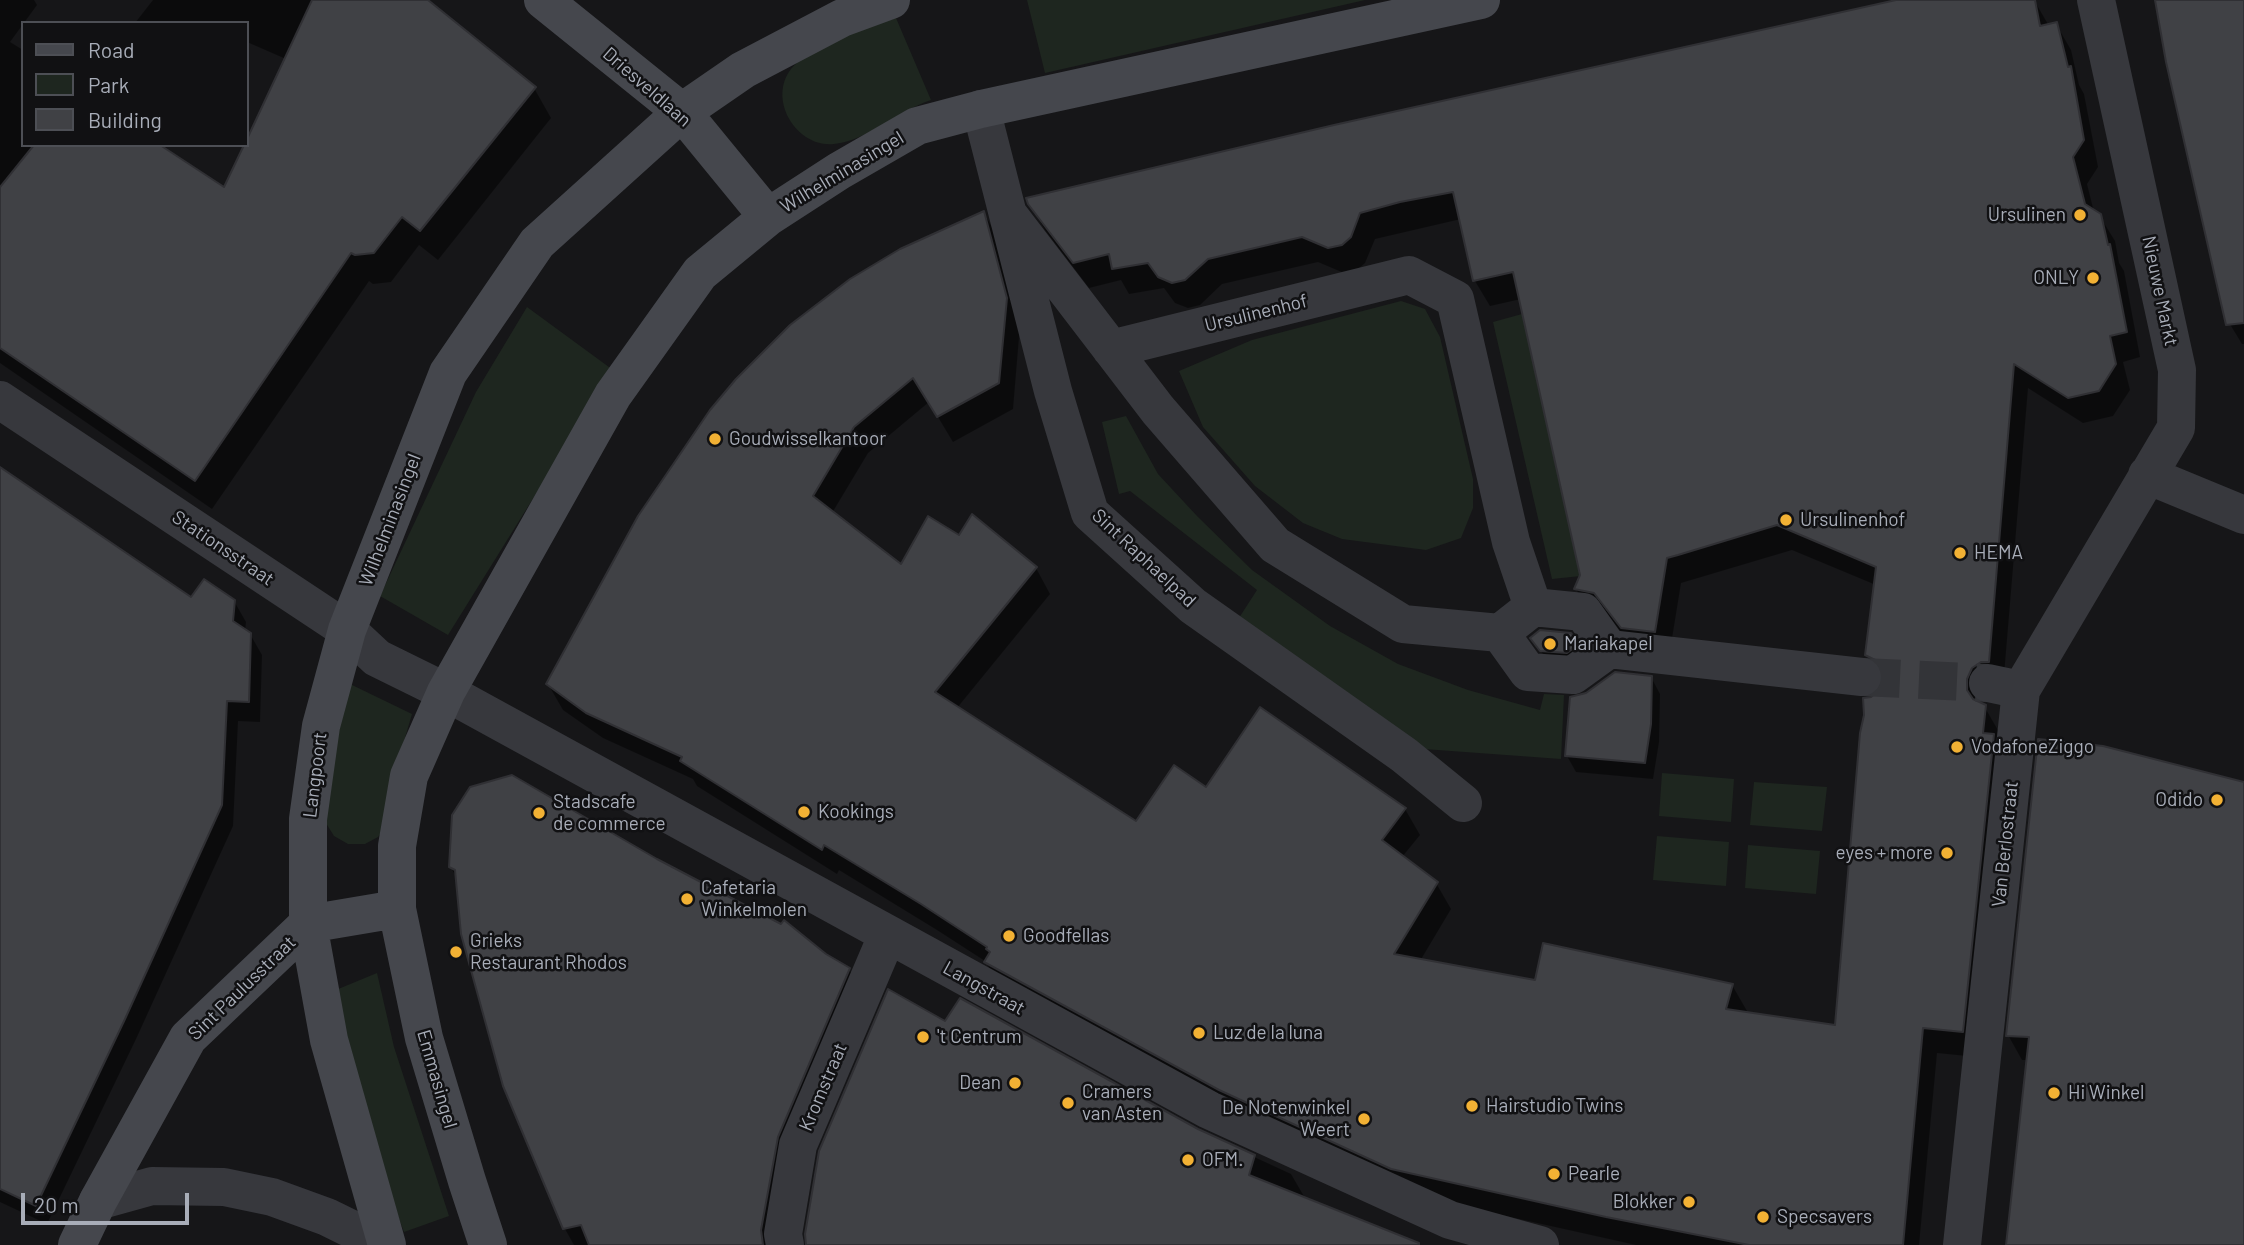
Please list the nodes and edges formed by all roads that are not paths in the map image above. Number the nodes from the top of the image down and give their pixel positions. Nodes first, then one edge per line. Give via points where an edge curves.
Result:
1 (543, 0) edge
2 (891, 0) edge
3 (1481, 0) edge
4 (2096, 0) edge
5 (981, 109) junction
6 (682, 112) junction
7 (1007, 214) junction
8 (768, 217) junction
9 (1111, 349) junction
10 (0, 400) edge
11 (2147, 475) junction
12 (2244, 515) edge
13 (1533, 607) junction
14 (347, 630) junction
15 (1500, 633) junction
16 (1609, 649) junction
17 (1862, 677) tunnel mouth
18 (446, 692) junction
19 (1463, 803) dead end
20 (397, 909) junction
21 (308, 924) junction
22 (887, 936) junction
23 (98, 1201) junction
24 (78, 1245) edge
25 (385, 1245) edge
26 (488, 1245) edge
27 (785, 1245) edge
28 (1540, 1245) edge
29 (1962, 1245) edge

1 - 6 street, Driesveldlaan
2 - 6 street, Wilhelminasingel via 842,18 743,70
3 - 5 street, Wilhelminasingel
4 - 11 street, Nieuwe Markt via 2177,370 2176,428
5 - 7 street, Sint Raphaelpad
5 - 8 street, Wilhelminasingel via 917,126
6 - 8 street, Driesveldlaan
6 - 14 street, Wilhelminasingel via 537,243 448,373
7 - 9 street
7 - 19 street, Sint Raphaelpad via 1090,513 1194,606 1404,755
8 - 18 street, Wilhelminasingel via 699,273 613,395
9 - 13 street, Ursulinenhof via 1409,275 1455,299 1511,542
9 - 15 street via 1158,411 1275,545 1403,624
10 - 14 street, Stationsstraat
11 - 12 street
11 - 29 street, Van Berlostraat via 2004,686
13 - 15 street
13 - 16 street via 1583,612
14 - 18 street, Stationsstraat via 377,658
14 - 21 street, Langpoort via 321,726 308,818
15 - 16 street via 1528,673 1573,675
16 - 17 street
18 - 20 street via 409,776 397,846
18 - 22 street, Langstraat
20 - 21 street, Sint Paulusstraat
20 - 26 street, Emmasingel via 424,1038
21 - 23 street, Sint Paulusstraat via 188,1038
21 - 25 street via 329,1040
22 - 27 street, Kromstraat via 797,1145
22 - 28 street, Langstraat via 1209,1110 1450,1220
23 - 24 street, Sint Paulusstraat
23 - 25 street via 152,1186 224,1187 272,1197

